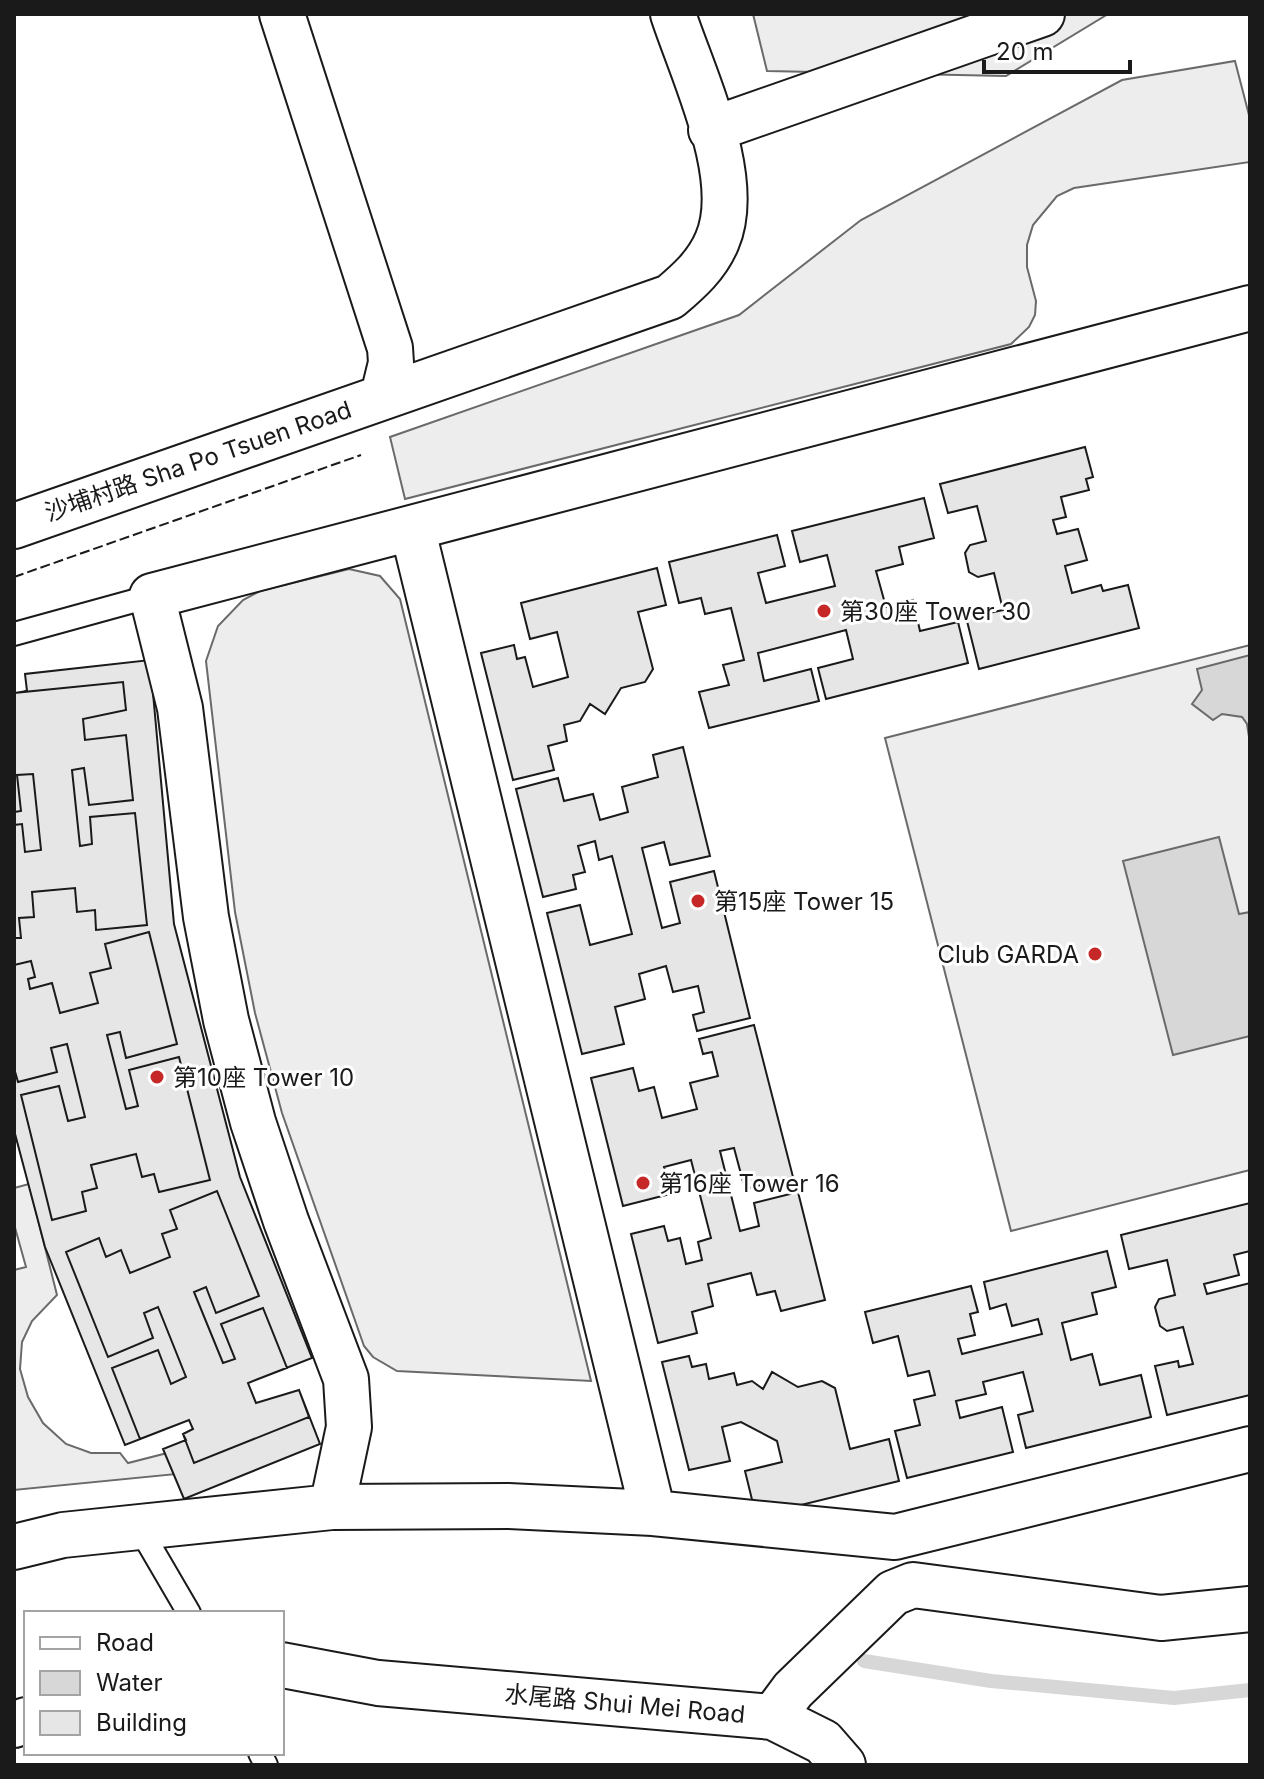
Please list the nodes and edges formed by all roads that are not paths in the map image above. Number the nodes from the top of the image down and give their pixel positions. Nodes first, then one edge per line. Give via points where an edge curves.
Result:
1 (282, 14) edge
2 (673, 14) edge
3 (1042, 14) edge
4 (711, 130) junction
5 (1250, 308) edge
6 (383, 396) junction
7 (14, 526) edge
8 (413, 531) junction
9 (152, 596) junction
10 (14, 634) edge
11 (1250, 1449) edge
12 (332, 1507) junction
13 (653, 1513) junction
14 (140, 1529) junction
15 (14, 1547) edge
16 (1250, 1609) edge
17 (188, 1611) edge
18 (284, 1665) edge
19 (783, 1703) junction
20 (843, 1765) edge

1 - 6 street, 沙埔村路 Sha Po Tsuen Road via 390,348
2 - 4 street, 沙埔村路 Sha Po Tsuen Road
3 - 4 street
4 - 6 street, 沙埔村路 Sha Po Tsuen Road via 726,204 718,240 698,272 670,297
5 - 8 street
6 - 7 street, 沙埔村路 Sha Po Tsuen Road
8 - 9 street
8 - 13 street
9 - 10 lane
9 - 12 street via 180,708 206,917 226,1020 286,1221 346,1379 349,1427
11 - 13 street via 895,1537
12 - 13 street via 508,1506
12 - 14 street
14 - 15 street via 63,1535
14 - 17 lane
16 - 19 street via 1161,1618 913,1585 893,1593
18 - 19 street, 水尾路 Shui Mei Road via 378,1683
19 - 20 street

